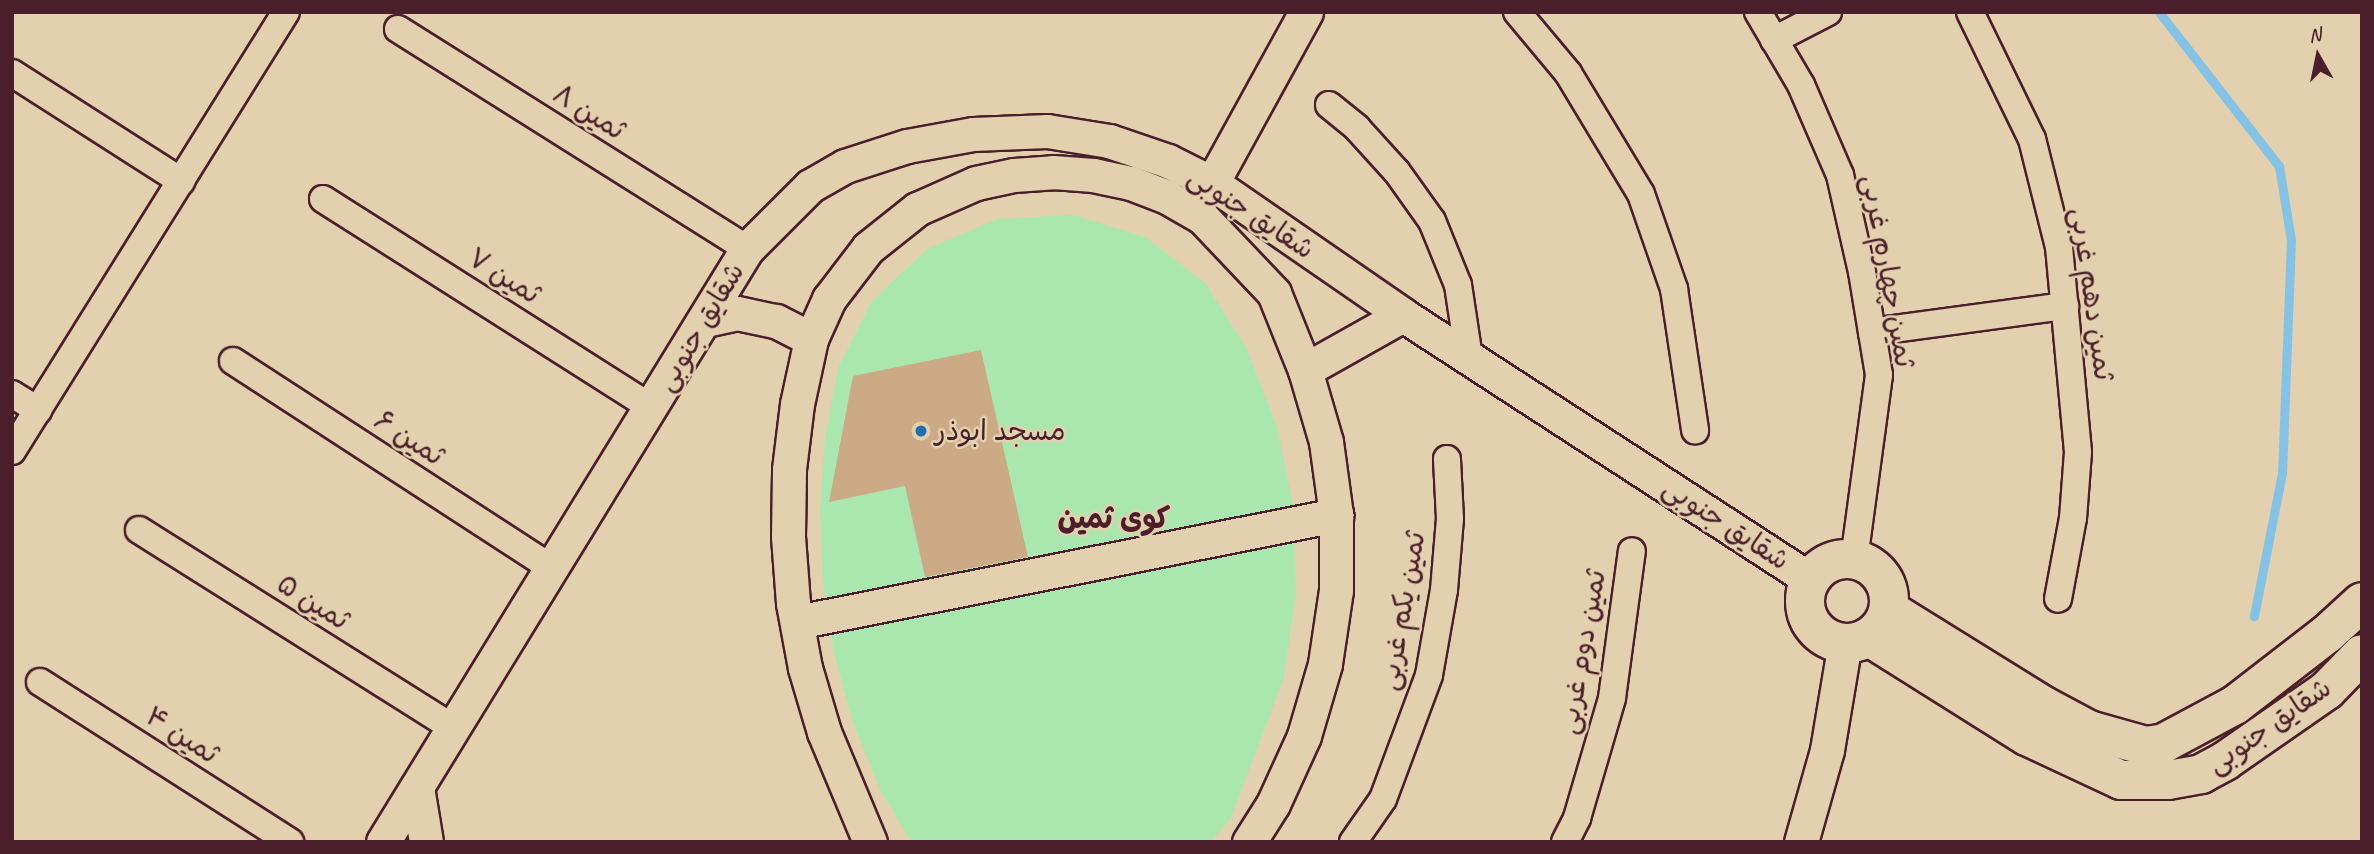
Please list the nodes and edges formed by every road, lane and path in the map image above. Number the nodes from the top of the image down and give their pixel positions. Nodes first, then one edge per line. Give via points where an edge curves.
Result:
1 (286, 12) edge
2 (1306, 12) edge
3 (1517, 12) edge
4 (1758, 12) edge
5 (1828, 12) edge
6 (1970, 12) edge
7 (398, 29) dead end
8 (1774, 40) junction
9 (12, 73) edge
10 (1329, 106) dead end
11 (181, 181) junction
12 (1212, 183) junction
13 (323, 199) dead end
14 (747, 249) junction
15 (2065, 306) junction
16 (1403, 315) junction
17 (705, 320) junction
18 (1872, 332) junction
19 (811, 339) junction
20 (1469, 358) junction
21 (233, 360) dead end
22 (1305, 370) junction
23 (12, 394) edge
24 (651, 407) junction
25 (38, 410) junction
26 (1695, 430) dead end
27 (12, 451) edge
28 (1447, 459) dead end
29 (1336, 515) junction
30 (139, 530) dead end
31 (1632, 551) dead end
32 (1854, 558) junction
33 (552, 568) junction
34 (1810, 579) junction
35 (2058, 599) dead end
36 (2362, 602) edge
37 (797, 622) junction
38 (1868, 630) junction
39 (2362, 654) edge
40 (40, 682) dead end
41 (453, 728) junction
42 (417, 787) junction
43 (290, 842) edge
44 (383, 842) edge
45 (426, 842) edge
46 (870, 842) edge
47 (1250, 842) edge
48 (1353, 842) edge
49 (1565, 842) edge
50 (1801, 842) edge

1 - 11 street
2 - 12 street
3 - 26 street via 1568,73 1641,194 1674,289
4 - 8 street, ثمین چهارم غربی
5 - 8 street
6 - 15 street, ثمین دهم غربی via 2032,139 2059,247
7 - 14 street, ثمین ۸
8 - 18 street, ثمین چهارم غربی via 1801,85 1840,175
9 - 11 street
10 - 20 street via 1357,128 1397,172 1432,221 1458,285
11 - 25 street
12 - 14 street, شقایق جنوبی via 1168,161 1109,141 1047,131 973,134 907,146 845,166 810,186
12 - 16 street, شقایق جنوبی
13 - 24 street, ثمین ۷
14 - 17 street, شقایق جنوبی
15 - 18 street
15 - 35 street, ثمین دهم غربی via 2078,452 2073,518
16 - 20 street, شقایق جنوبی
16 - 22 street
17 - 19 street via 737,313 776,321
17 - 24 street, شقایق جنوبی
18 - 32 street, ثمین چهارم غربی via 1879,375
19 - 22 street via 829,299 867,248 917,209 976,183 1053,172 1131,183 1202,217 1274,293
19 - 37 street via 789,470 788,536
20 - 34 street, شقایق جنوبی
21 - 33 street, ثمین ۶
22 - 29 street via 1326,442
23 - 25 street
24 - 33 street, شقایق جنوبی
25 - 27 street
28 - 48 street, ثمین یکم غربی via 1450,519 1444,590 1429,675 1383,799
29 - 37 street
29 - 47 street via 1336,590 1325,664 1304,736
30 - 41 street, ثمین ۵
31 - 49 street, ثمین دوم غربی via 1612,698 1577,818
32 - 34 main road via 1829,562
32 - 38 main road via 1870,565 1889,592
33 - 41 street, شقایق جنوبی
34 - 38 main road via 1804,603 1810,622 1825,637
36 - 38 main road, شقایق جنوبی via 2235,705 2164,743 2146,746 2089,730
37 - 46 street via 824,732
38 - 39 main road, شقایق جنوبی via 2027,736 2121,780 2168,780 2201,774 2327,690
38 - 50 street
40 - 43 street, ثمین ۴
41 - 42 street, شقایق جنوبی
42 - 44 street, شقایق جنوبی
42 - 45 street

